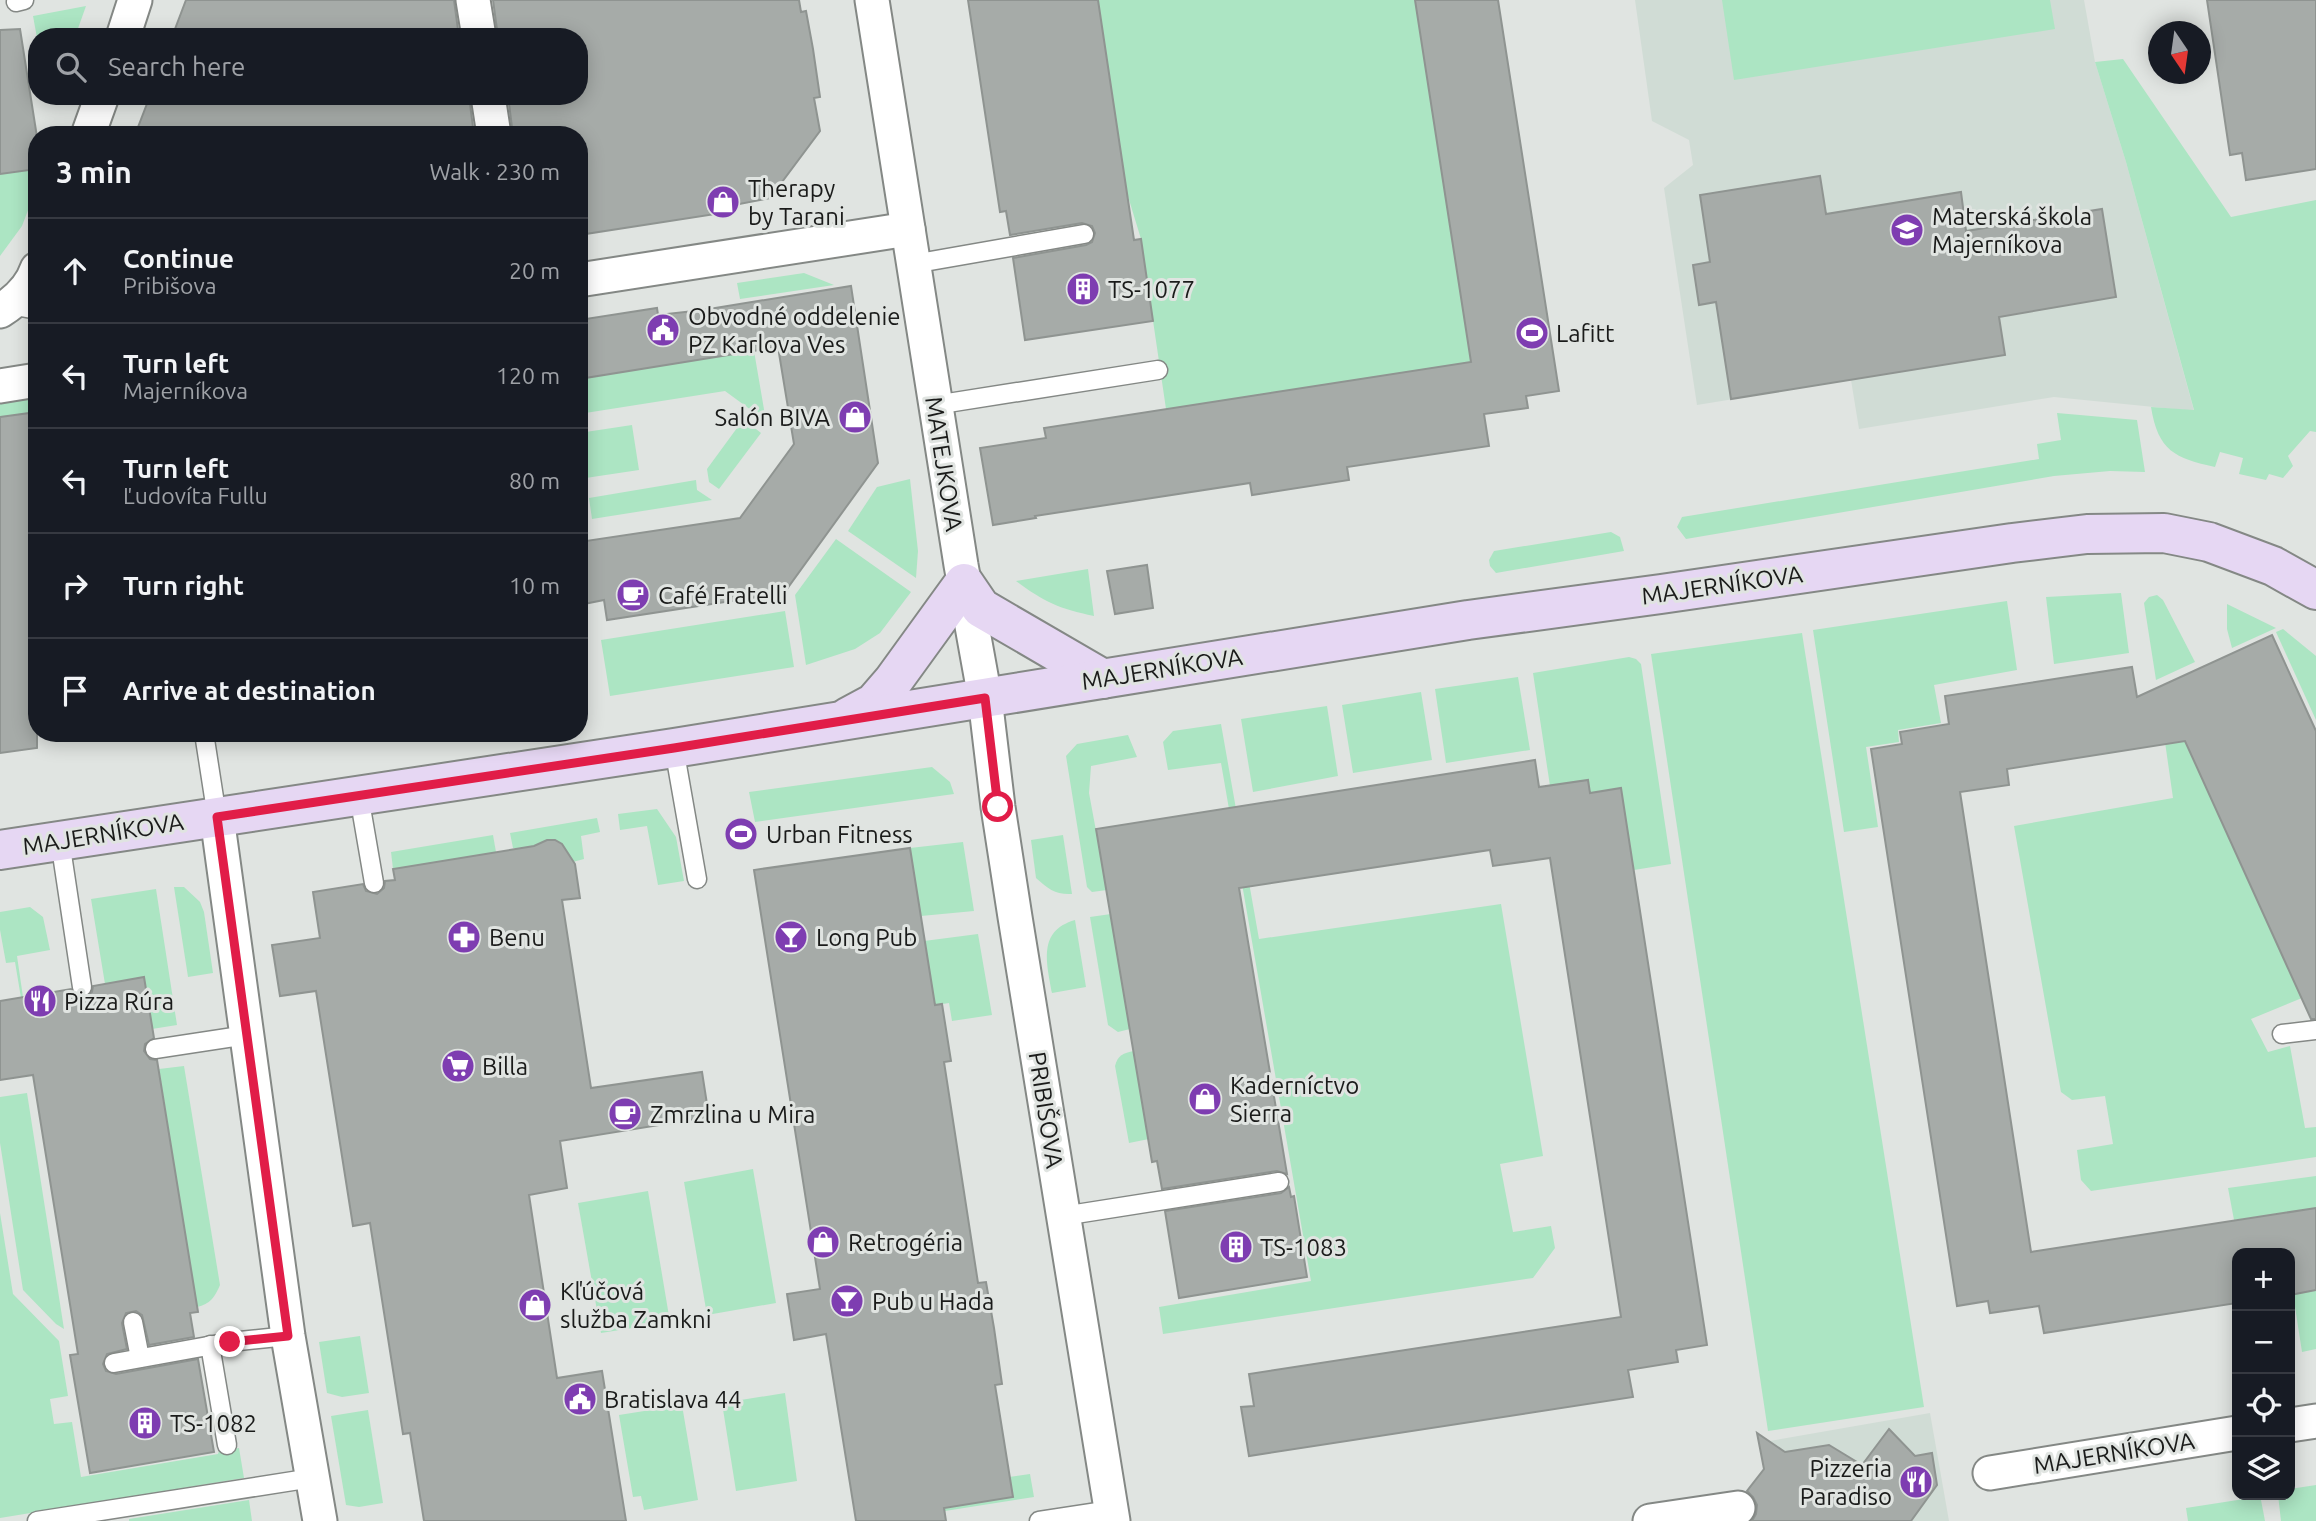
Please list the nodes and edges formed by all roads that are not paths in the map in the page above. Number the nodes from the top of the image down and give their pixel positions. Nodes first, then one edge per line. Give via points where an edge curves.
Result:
1 (135, 0) edge
2 (473, 0) edge
3 (872, 0) edge
4 (125, 28) edge
5 (478, 28) edge
6 (99, 105) edge
7 (489, 105) edge
8 (91, 126) edge
9 (493, 126) edge
10 (908, 229) junction
11 (1084, 234) dead end
12 (914, 264) junction
13 (588, 279) edge
14 (1158, 370) dead end
15 (28, 381) edge
16 (0, 386) edge
17 (935, 405) junction
18 (964, 583) junction
19 (2316, 590) edge
20 (1103, 679) junction
21 (985, 698) junction
22 (839, 722) junction
23 (205, 742) edge
24 (674, 748) junction
25 (359, 796) junction
26 (217, 817) junction
27 (60, 841) junction
28 (0, 850) edge
29 (697, 879) dead end
30 (374, 883) dead end
31 (82, 987) dead end
32 (2316, 1030) edge
33 (2282, 1034) dead end
34 (247, 1035) junction
35 (155, 1049) dead end
36 (1279, 1182) dead end
37 (1063, 1216) junction
38 (133, 1322) dead end
39 (288, 1336) junction
40 (210, 1345) junction
41 (140, 1358) junction
42 (114, 1363) dead end
43 (2316, 1421) edge
44 (2295, 1424) edge
45 (2232, 1434) edge
46 (227, 1445) dead end
47 (1990, 1473) dead end
48 (312, 1478) junction
49 (1738, 1508) dead end
50 (1112, 1515) edge
51 (37, 1521) edge
52 (320, 1521) edge
53 (1039, 1521) edge
54 (1650, 1521) edge

1 - 4 street
2 - 5 street
3 - 10 street, MATEJKOVA
6 - 8 street
7 - 9 street
10 - 12 street, MATEJKOVA
10 - 13 street
11 - 12 lane
12 - 17 street, MATEJKOVA
14 - 17 lane
15 - 16 street
17 - 18 street, MATEJKOVA
18 - 20 street via 981,608
18 - 21 street, MATEJKOVA
18 - 22 street via 874,703
19 - 20 street, MAJERNÍKOVA via 2273,566 2209,542 2164,533 2087,534 1468,620
20 - 21 street, MAJERNÍKOVA
21 - 22 street, MAJERNÍKOVA
21 - 37 street, PRIBIŠOVA
22 - 24 street, MAJERNÍKOVA
23 - 26 lane
24 - 25 street, MAJERNÍKOVA
24 - 29 lane
25 - 26 street, MAJERNÍKOVA
25 - 30 lane
26 - 27 street, MAJERNÍKOVA
26 - 34 street
27 - 28 street, MAJERNÍKOVA
27 - 31 lane
32 - 33 lane
34 - 35 lane
34 - 39 street
36 - 37 lane
37 - 50 street, PRIBIŠOVA
38 - 41 lane
39 - 40 lane
39 - 48 street
40 - 41 lane
40 - 46 lane
41 - 42 lane
43 - 44 street
45 - 47 street, MAJERNÍKOVA
48 - 51 lane
48 - 52 street
49 - 54 street
50 - 53 lane

